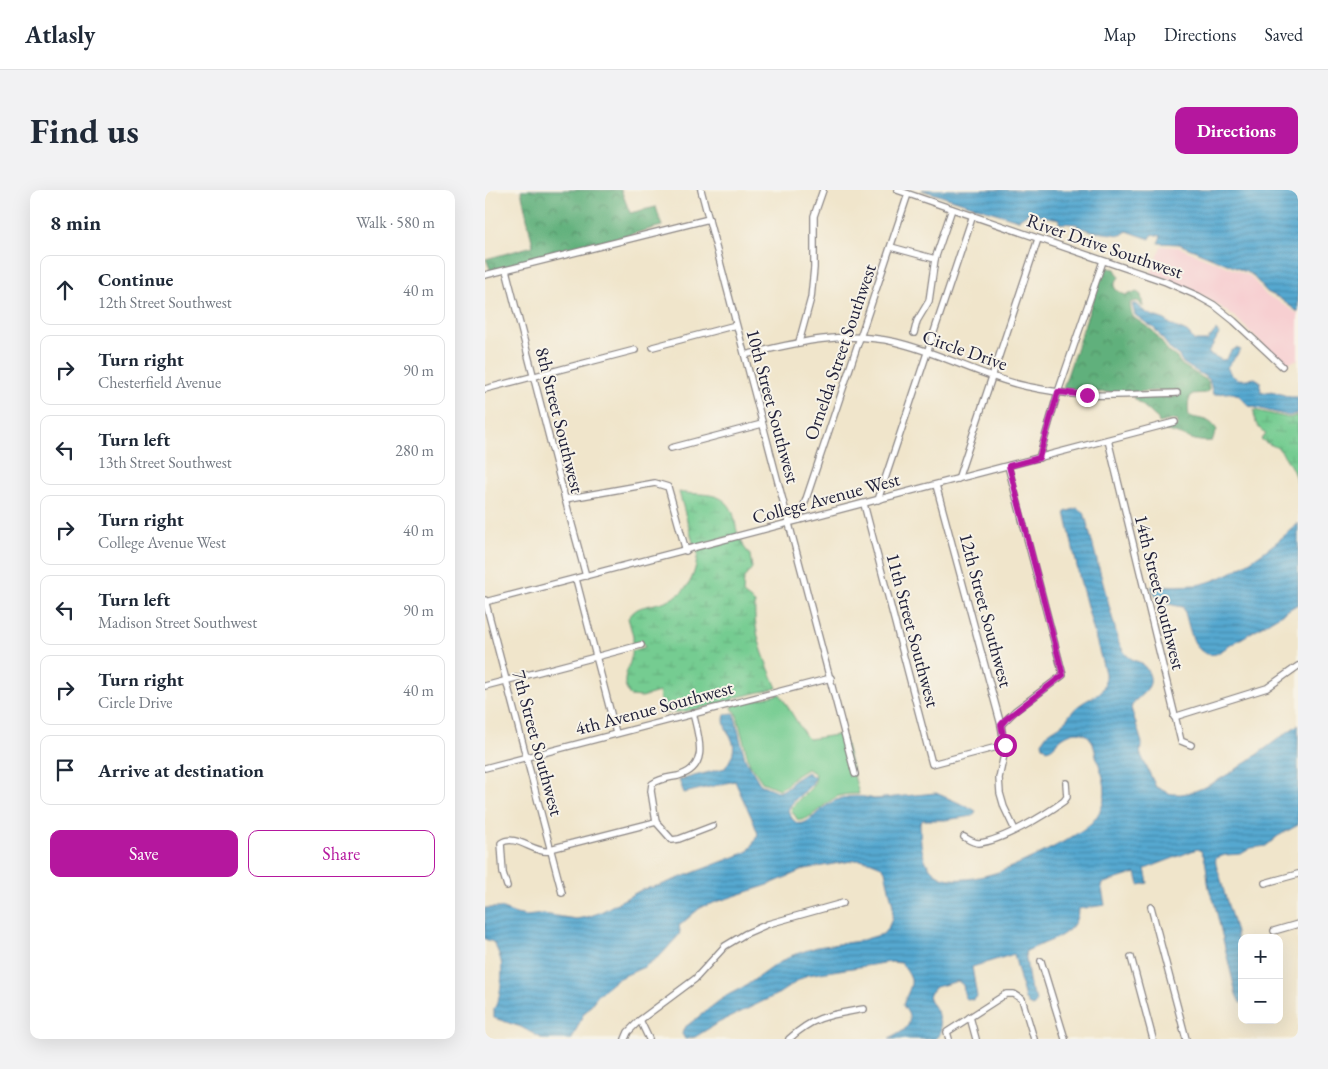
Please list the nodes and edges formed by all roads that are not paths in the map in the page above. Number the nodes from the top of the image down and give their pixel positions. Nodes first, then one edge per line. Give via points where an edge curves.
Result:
1 (701, 190) edge
2 (823, 190) edge
3 (897, 190) edge
4 (909, 194) junction
5 (952, 209) junction
6 (973, 216) junction
7 (709, 219) junction
8 (1038, 239) junction
9 (891, 247) junction
10 (935, 259) junction
11 (1103, 261) junction
12 (506, 270) junction
13 (485, 276) edge
14 (736, 325) junction
15 (914, 333) dead end
16 (860, 338) junction
17 (799, 342) junction
18 (653, 347) dead end
19 (635, 350) dead end
20 (927, 352) junction
21 (745, 355) junction
22 (1282, 366) dead end
23 (533, 376) junction
24 (992, 376) junction
25 (485, 389) edge
26 (1058, 392) junction
27 (1177, 393) dead end
28 (1175, 422) dead end
29 (762, 424) junction
30 (1108, 440) junction
31 (671, 448) dead end
32 (1039, 458) junction
33 (1009, 466) junction
34 (957, 479) junction
35 (936, 485) junction
36 (565, 499) junction
37 (878, 500) junction
38 (864, 504) junction
39 (799, 520) junction
40 (789, 523) junction
41 (686, 551) junction
42 (586, 576) junction
43 (576, 579) junction
44 (485, 601) edge
45 (641, 645) dead end
46 (596, 657) junction
47 (1298, 666) edge
48 (831, 678) junction
49 (506, 680) junction
50 (485, 686) edge
51 (693, 713) junction
52 (1174, 717) junction
53 (1001, 725) junction
54 (616, 733) junction
55 (1005, 745) junction
56 (1191, 745) dead end
57 (526, 758) junction
58 (485, 768) edge
59 (855, 774) dead end
60 (1066, 783) dead end
61 (657, 822) junction
62 (713, 826) dead end
63 (1015, 830) junction
64 (964, 837) dead end
65 (550, 850) junction
66 (1298, 874) edge
67 (1265, 883) dead end
68 (507, 886) dead end
69 (562, 893) dead end
70 (843, 903) dead end
71 (1151, 906) dead end
72 (1298, 924) edge
73 (1274, 931) dead end
74 (1131, 957) dead end
75 (1041, 961) dead end
76 (864, 1008) dead end
77 (970, 1017) junction
78 (640, 1020) junction
79 (948, 1036) edge
80 (625, 1039) edge
81 (649, 1039) edge
82 (789, 1039) edge
83 (976, 1039) edge
84 (1034, 1039) edge
85 (1065, 1039) edge
86 (1153, 1039) edge
87 (1186, 1039) edge

1 - 7 street, 10th Street Southwest
2 - 17 street via 814,216 811,298
3 - 4 street, River Drive Southwest
4 - 5 street, River Drive Southwest
4 - 9 street, Ornelda Street Southwest
5 - 6 street, River Drive Southwest
5 - 10 street
6 - 8 street, River Drive Southwest
6 - 20 street
7 - 12 street
7 - 14 street, 10th Street Southwest
8 - 11 street, River Drive Southwest
8 - 24 street
9 - 10 street
9 - 16 street, Ornelda Street Southwest
10 - 15 street via 929,301
11 - 22 street, River Drive Southwest via 1202,298 1234,320
11 - 26 street
12 - 13 street
12 - 23 street, 8th Street Southwest
14 - 18 street
14 - 21 street, 10th Street Southwest
16 - 17 street, Circle Drive
16 - 20 street, Circle Drive via 894,342
16 - 39 street, Ornelda Street Southwest
17 - 21 street, Circle Drive
19 - 23 street
20 - 24 street, Circle Drive
20 - 37 street
21 - 29 street, 10th Street Southwest
23 - 25 street
23 - 36 street, 8th Street Southwest
24 - 26 street, Circle Drive
24 - 34 street
26 - 27 street, Circle Drive via 1087,395
26 - 32 street
28 - 30 street, College Avenue West
29 - 31 street
29 - 40 street, 10th Street Southwest
30 - 32 street, College Avenue West
30 - 52 street, 14th Street Southwest
32 - 33 street, College Avenue West
33 - 34 street, College Avenue West
33 - 53 street via 1063,675
34 - 35 street, College Avenue West
35 - 37 street, College Avenue West
35 - 53 street, 12th Street Southwest
36 - 41 street via 655,483 668,487
36 - 42 street, 8th Street Southwest
37 - 38 street, College Avenue West
38 - 39 street, College Avenue West
38 - 55 street, 11th Street Southwest via 932,764
39 - 40 street, College Avenue West
40 - 41 street, College Avenue West
40 - 48 street, 10th Street Southwest
41 - 42 street, College Avenue West
42 - 43 street, College Avenue West
43 - 44 street, College Avenue West
43 - 46 street
44 - 49 street, 7th Street Southwest
45 - 46 street
46 - 49 street
46 - 54 street
47 - 52 street via 1267,688
48 - 51 street, 4th Avenue Southwest
48 - 59 street, 10th Street Southwest
49 - 50 street
49 - 57 street, 7th Street Southwest
51 - 54 street, 4th Avenue Southwest
51 - 61 street via 700,739 697,766 652,784
52 - 56 street, 14th Street Southwest via 1181,741
53 - 55 street, 12th Street Southwest
54 - 57 street, 4th Avenue Southwest
55 - 63 street, 12th Street Southwest via 999,778 1000,793
57 - 58 street, 4th Avenue Southwest
57 - 65 street, 7th Street Southwest
60 - 63 street via 1067,797 1064,801
61 - 62 street via 672,840
61 - 65 street
63 - 64 street via 986,842 974,842
65 - 68 street via 511,840 501,843
65 - 69 street, 7th Street Southwest
66 - 67 street
70 - 78 street via 768,924 745,934 725,946 695,979
71 - 87 street
72 - 73 street
74 - 86 street
75 - 85 street
76 - 82 street via 819,1018 803,1026
77 - 79 street
77 - 83 street
77 - 84 street via 1006,994 1014,994 1022,999
78 - 80 street
78 - 81 street

